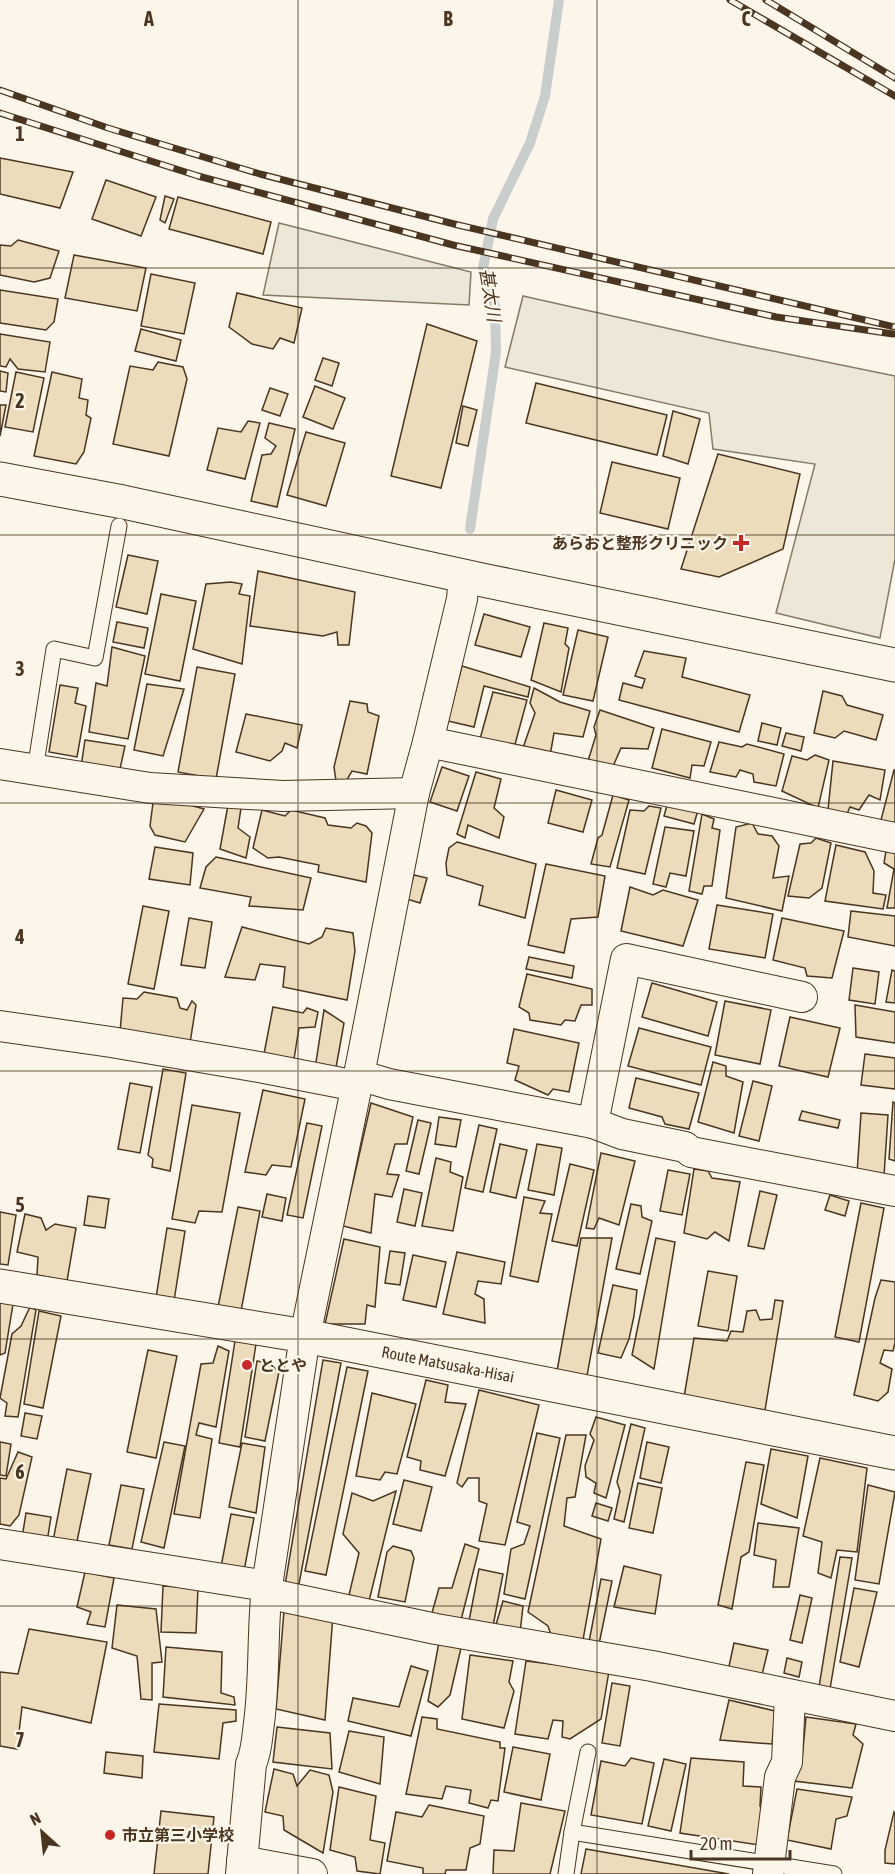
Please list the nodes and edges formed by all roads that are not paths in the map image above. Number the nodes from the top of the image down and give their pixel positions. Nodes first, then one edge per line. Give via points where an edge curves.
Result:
1 (0, 479) edge
2 (119, 526) dead end
3 (464, 576) junction
4 (895, 664) edge
5 (428, 742) junction
6 (0, 764) edge
7 (34, 770) junction
8 (414, 793) junction
9 (895, 838) edge
10 (802, 997) dead end
11 (0, 1026) edge
12 (358, 1080) junction
13 (593, 1123) junction
14 (895, 1191) edge
15 (0, 1286) edge
16 (305, 1336) junction
17 (895, 1453) edge
18 (0, 1544) edge
19 (267, 1590) junction
20 (790, 1695) junction
21 (895, 1716) edge
22 (588, 1752) dead end
23 (572, 1832) junction
24 (241, 1868) edge
25 (768, 1869) edge
26 (312, 1874) edge
27 (566, 1874) edge
28 (834, 1874) edge

1 - 3 street
2 - 7 lane via 95,658 54,649
3 - 4 street
3 - 5 street
5 - 8 street
5 - 9 street
6 - 7 street
7 - 8 street via 150,788 284,796
8 - 12 street
10 - 13 street via 626,959
11 - 12 street
12 - 13 street
12 - 16 street
13 - 14 street via 622,1134 685,1147 691,1152
15 - 16 street, Route Matsusaka-Hisai
16 - 17 street, Route Matsusaka-Hisai
16 - 19 street
18 - 19 street
19 - 20 street via 436,1629 652,1666
19 - 24 street via 262,1701 251,1764
20 - 21 street
20 - 25 street via 787,1762 780,1777
22 - 23 lane
23 - 25 lane
23 - 27 lane
24 - 26 street
25 - 28 lane

